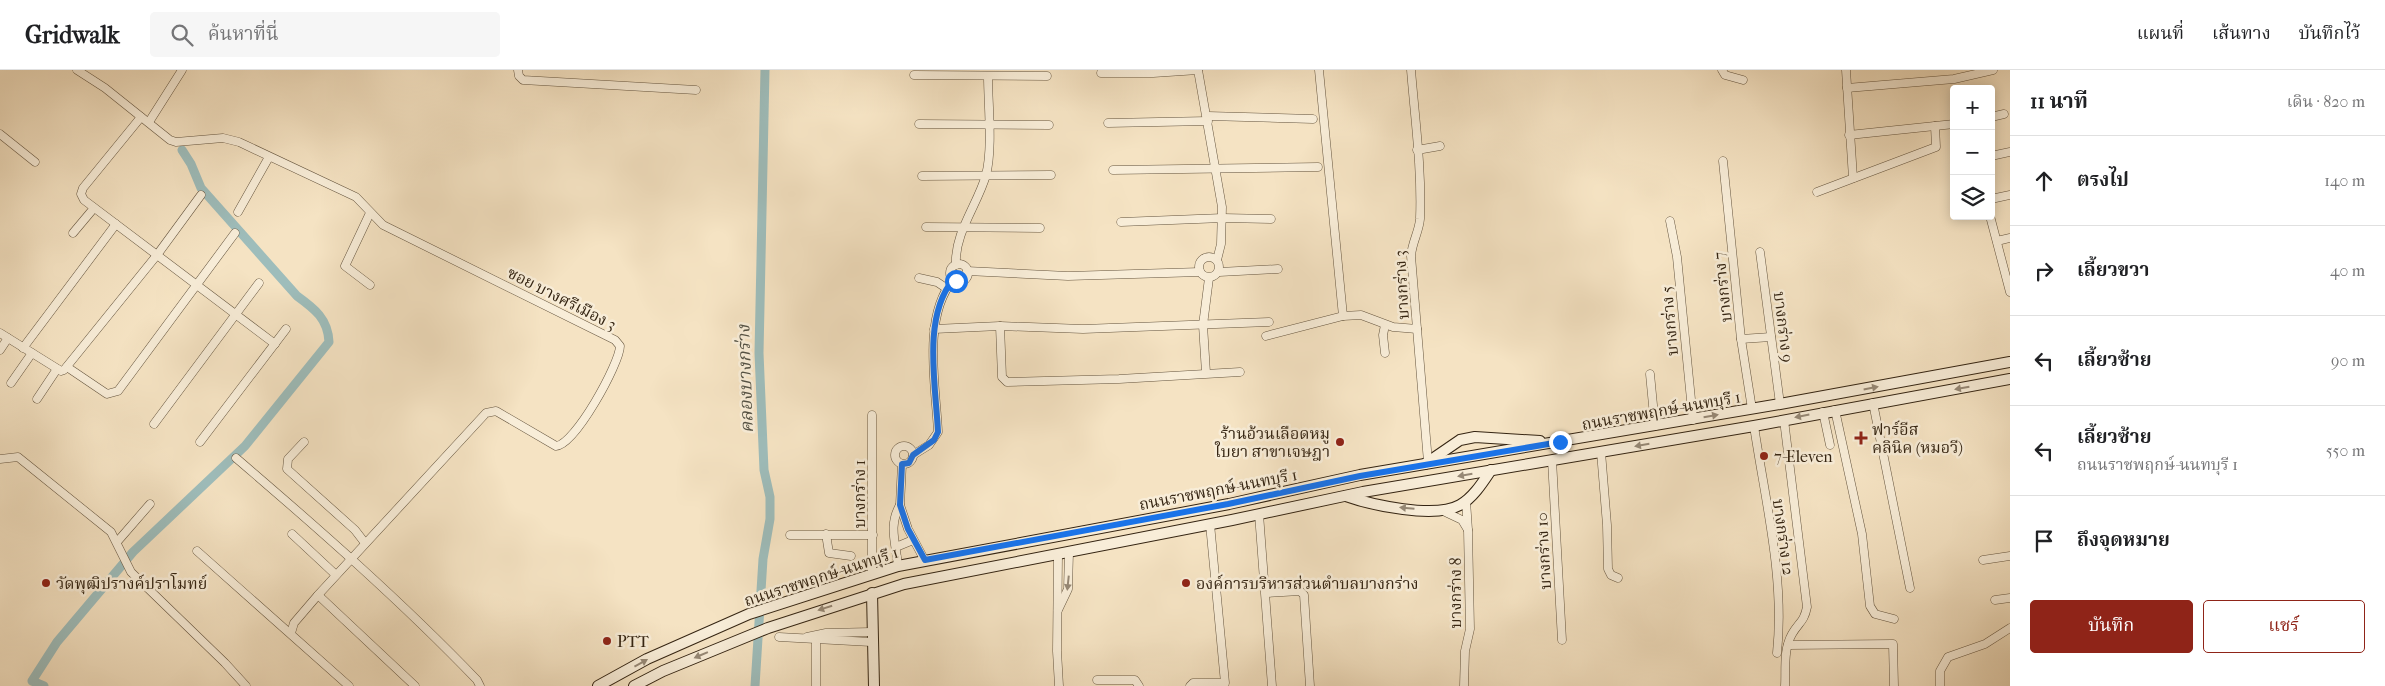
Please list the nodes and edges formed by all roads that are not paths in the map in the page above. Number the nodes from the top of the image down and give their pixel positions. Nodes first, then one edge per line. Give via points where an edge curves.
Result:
1 (77, 70) edge
2 (182, 70) edge
3 (518, 70) edge
4 (1198, 70) edge
5 (1319, 70) edge
6 (1411, 70) edge
7 (1722, 70) edge
8 (1846, 70) edge
9 (1993, 70) edge
10 (1101, 73) dead end
11 (914, 75) dead end
12 (988, 76) junction
13 (1047, 76) dead end
14 (1954, 79) junction
15 (1743, 80) dead end
16 (1955, 85) edge
17 (1847, 88) junction
18 (696, 90) dead end
19 (2004, 114) dead end
20 (141, 116) junction
21 (1995, 116) edge
22 (1208, 118) junction
23 (1312, 119) dead end
24 (148, 122) junction
25 (1108, 123) dead end
26 (919, 124) dead end
27 (988, 124) junction
28 (1048, 124) dead end
29 (1950, 124) edge
30 (1935, 126) junction
31 (0, 134) edge
32 (1849, 135) junction
33 (1440, 146) dead end
34 (1417, 150) junction
35 (2010, 152) edge
36 (1995, 155) edge
37 (268, 158) junction
38 (1723, 161) dead end
39 (35, 162) dead end
40 (1318, 167) dead end
41 (1217, 169) junction
42 (1113, 170) dead end
43 (986, 175) junction
44 (1051, 175) dead end
45 (922, 176) dead end
46 (1853, 178) junction
47 (1817, 192) dead end
48 (201, 195) dead end
49 (2010, 195) edge
50 (1995, 199) edge
51 (94, 208) junction
52 (238, 212) dead end
53 (370, 213) junction
54 (1223, 218) junction
55 (1271, 219) dead end
56 (1991, 220) edge
57 (1670, 221) dead end
58 (1121, 222) dead end
59 (116, 224) junction
60 (926, 227) dead end
61 (1040, 228) dead end
62 (964, 229) junction
63 (73, 233) dead end
64 (235, 233) dead end
65 (2010, 238) edge
66 (1996, 241) junction
67 (1760, 252) dead end
68 (157, 255) junction
69 (1217, 260) junction
70 (956, 265) junction
71 (1278, 270) dead end
72 (967, 271) junction
73 (1200, 272) junction
74 (1219, 272) junction
75 (919, 278) dead end
76 (1209, 278) junction
77 (953, 280) junction
78 (259, 283) dead end
79 (196, 284) junction
80 (370, 284) dead end
81 (946, 288) junction
82 (2009, 288) edge
83 (235, 314) junction
84 (1343, 316) junction
85 (1269, 322) dead end
86 (1385, 324) junction
87 (1203, 325) junction
88 (1000, 326) junction
89 (934, 328) junction
90 (286, 329) dead end
91 (1417, 329) junction
92 (0, 333) edge
93 (1266, 336) dead end
94 (1771, 337) junction
95 (8, 338) junction
96 (1741, 339) junction
97 (275, 344) junction
98 (23, 348) junction
99 (0, 350) edge
100 (32, 353) junction
101 (1384, 353) dead end
102 (2010, 362) edge
103 (67, 368) junction
104 (58, 369) junction
105 (1240, 372) dead end
106 (1206, 373) junction
107 (1650, 374) dead end
108 (2010, 379) edge
109 (11, 383) dead end
110 (37, 399) dead end
111 (1780, 404) junction
112 (1873, 404) junction
113 (1752, 409) junction
114 (1835, 410) junction
115 (1823, 412) junction
116 (872, 415) dead end
117 (1693, 420) junction
118 (1784, 420) junction
119 (154, 424) dead end
120 (1655, 426) junction
121 (1754, 426) junction
122 (1426, 440) junction
123 (200, 442) dead end
124 (304, 442) dead end
125 (1560, 442) junction
126 (1830, 445) dead end
127 (1442, 451) junction
128 (1601, 452) junction
129 (913, 455) junction
130 (236, 458) dead end
131 (0, 459) edge
132 (1552, 460) junction
133 (1426, 463) junction
134 (902, 464) junction
135 (1491, 470) junction
136 (1346, 496) junction
137 (1466, 501) junction
138 (150, 504) dead end
139 (900, 505) junction
140 (1441, 510) junction
141 (1260, 514) junction
142 (1210, 524) junction
143 (1468, 530) junction
144 (292, 534) dead end
145 (826, 534) junction
146 (790, 535) dead end
147 (873, 535) junction
148 (913, 540) junction
149 (117, 542) junction
150 (365, 543) junction
151 (896, 546) junction
152 (197, 552) dead end
153 (1064, 553) junction
154 (851, 556) dead end
155 (2010, 556) edge
156 (352, 557) junction
157 (925, 560) junction
158 (1983, 560) dead end
159 (898, 566) junction
160 (872, 573) junction
161 (336, 575) junction
162 (1618, 578) dead end
163 (1910, 588) dead end
164 (872, 593) junction
165 (1266, 593) junction
166 (318, 595) junction
167 (2010, 598) edge
168 (1995, 600) dead end
169 (1894, 619) dead end
170 (2010, 628) edge
171 (291, 633) junction
172 (779, 637) dead end
173 (816, 637) junction
174 (871, 637) junction
175 (1562, 640) dead end
176 (1788, 645) junction
177 (1777, 653) dead end
178 (1097, 680) dead end
179 (246, 686) edge
180 (350, 686) edge
181 (416, 686) edge
182 (480, 686) edge
183 (598, 686) edge
184 (634, 686) edge
185 (816, 686) edge
186 (874, 686) edge
187 (1059, 686) edge
188 (1139, 686) edge
189 (1190, 686) edge
190 (1272, 686) edge
191 (1310, 686) edge
192 (1464, 686) edge
193 (1785, 686) edge
194 (1894, 686) edge
195 (1940, 686) edge

1 - 20 street
2 - 24 street
3 - 18 street via 524,80
4 - 10 street
4 - 22 street
5 - 84 street
6 - 34 street, บางกร่าง 3
7 - 15 street
8 - 17 street
9 - 14 street
11 - 12 street
12 - 13 street
12 - 27 street
14 - 16 street
14 - 17 street
17 - 32 street
19 - 21 street
20 - 24 street
20 - 51 street via 83,188 84,200
22 - 23 street
22 - 25 street
22 - 41 street
24 - 37 street, ซอย บางศรีเมือง 3 via 176,142 223,138 240,142
26 - 27 street
27 - 28 street
27 - 43 street
29 - 30 street
30 - 32 street
30 - 46 street via 1936,147
31 - 39 street
32 - 46 street
33 - 34 street
34 - 91 street, บางกร่าง 3 via 1420,218 1411,256
35 - 36 street
37 - 52 street
37 - 53 street, ซอย บางศรีเมือง 3 via 356,197
38 - 96 street, บางกร่าง 7
40 - 41 street
41 - 42 street
41 - 54 street
43 - 44 street
43 - 45 street
43 - 62 street
46 - 47 street
48 - 68 street
49 - 50 street
51 - 59 street
51 - 63 street
53 - 80 street via 345,266
53 - 150 street, ซอย บางศรีเมือง 3 via 383,225 615,340 620,349 594,405 566,443 561,446 550,444 496,411 486,413
54 - 55 street
54 - 58 street
54 - 69 street
56 - 66 street
57 - 117 street, บางกร่าง 5 via 1677,257
59 - 68 street
59 - 98 street
60 - 62 street
61 - 62 street
62 - 70 street
64 - 79 street
65 - 66 street
66 - 82 street
67 - 94 street, บางกร่าง 9
68 - 79 street
68 - 103 street
69 - 73 street via 1203,259
69 - 74 street
70 - 72 street
70 - 77 street via 950,273
71 - 74 street
72 - 73 street via 1068,276
72 - 77 street via 963,280
73 - 76 street
74 - 76 street
75 - 81 street via 937,282
76 - 87 street
77 - 81 street
78 - 83 street
79 - 83 street
79 - 103 street via 118,391 107,394
81 - 89 street
83 - 97 street
83 - 119 street
84 - 86 street via 1361,315
84 - 93 street
85 - 87 street
86 - 91 street
86 - 101 street
87 - 88 street via 1083,329
87 - 106 street
88 - 89 street
88 - 106 street via 1002,377 1007,382
89 - 129 street via 938,432 929,445
90 - 97 street
91 - 122 street, บางกร่าง 3
92 - 95 street
94 - 96 street
94 - 111 street, บางกร่าง 9
95 - 98 street
95 - 99 street
96 - 113 street, บางกร่าง 7
97 - 123 street
98 - 100 street
100 - 104 street
100 - 109 street
111 -> 102 main road, ถนนราชพฤกษ์-นนทบุรี 1
103 - 104 street
104 - 110 street
105 - 106 street
107 - 120 street
108 -> 112 main road, ถนนราชพฤกษ์-นนทบุรี 1
111 - 113 main road, ถนนราชพฤกษ์-นนทบุรี 1
112 - 114 main road, ถนนราชพฤกษ์-นนทบุรี 1
112 - 163 street
117 -> 113 main road, ถนนราชพฤกษ์-นนทบุรี 1
114 - 115 main road, ถนนราชพฤกษ์-นนทบุรี 1
114 - 169 street via 1862,534 1870,606 1875,614
115 -> 118 main road, ถนนราชพฤกษ์-นนทบุรี 1
115 - 126 street
116 - 147 street, บางกร่าง 1
117 - 120 main road, ถนนราชพฤกษ์-นนทบุรี 1
118 - 121 main road, ถนนราชพฤกษ์-นนทบุรี 1
118 - 176 street via 1807,607 1804,620 1792,634
120 - 125 main road, ถนนราชพฤกษ์-นนทบุรี 1
121 -> 128 main road, ถนนราชพฤกษ์-นนทบุรี 1
121 - 177 street, บางกร่าง 12 via 1774,548 1779,608
122 - 127 street via 1430,446
122 - 133 street, บางกร่าง 3
124 - 150 street via 288,459 287,469 355,530
125 - 127 main road via 1475,437 1460,440
125 - 133 main road, ถนนราชพฤกษ์-นนทบุรี 1
127 - 133 main road
128 - 132 main road, ถนนราชพฤกษ์-นนทบุรี 1
128 - 162 street via 1608,525 1608,569
129 - 134 street via 910,462
129 - 134 street via 908,448 898,448 895,459
130 - 156 street
131 - 149 street via 18,457 111,532
132 - 135 main road, ถนนราชพฤกษ์-นนทบุรี 1
132 - 175 street, บางกร่าง 10
133 - 157 main road, ถนนราชพฤกษ์-นนทบุรี 1 via 1228,504
134 - 139 street
135 -> 136 main road, ถนนราชพฤกษ์-นนทบุรี 1
135 - 137 main road
140 -> 136 main road via 1381,506
136 - 141 main road, ถนนราชพฤกษ์-นนทบุรี 1
137 - 140 main road
137 - 143 street, บางกร่าง 8
138 - 149 street
139 - 148 street
139 - 151 street via 892,524
140 - 143 street via 1462,520
141 - 142 main road, ถนนราชพฤกษ์-นนทบุรี 1
141 - 165 street
142 - 153 main road, ถนนราชพฤกษ์-นนทบุรี 1
142 - 189 street via 1225,683 1193,683
143 - 192 street, บางกร่าง 8 via 1470,629 1465,651
144 - 161 street
145 - 146 street
145 - 147 street
145 - 154 street via 829,553
147 - 160 street, บางกร่าง 1
148 - 151 street
148 - 157 street
149 - 179 street via 126,565
150 - 156 street, ซอย บางศรีเมือง 3
151 - 159 street
152 - 171 street
153 - 164 main road, ถนนราชพฤกษ์-นนทบุรี 1
153 - 187 street via 1068,589 1057,612
155 - 158 street
156 - 161 street, ซอย บางศรีเมือง 3
156 - 182 street via 434,635 478,680
157 - 159 main road, ถนนราชพฤกษ์-นนทบุรี 1
159 - 160 main road, ถนนราชพฤกษ์-นนทบุรี 1
183 -> 160 main road, ถนนราชพฤกษ์-นนทบุรี 1 via 647,659 749,614
161 - 166 street, ซอย บางศรีเมือง 3
164 - 174 main road
164 -> 184 main road, ถนนราชพฤกษ์-นนทบุรี 1 via 746,636
165 - 190 street
165 - 191 street via 1300,591 1304,595
166 - 171 street, ซอย บางศรีเมือง 3 via 294,623
166 - 181 street
167 - 168 street
170 - 195 street via 1985,644 1948,656 1940,671
171 - 180 street
172 - 173 street
173 - 174 street
173 - 185 street
174 - 186 main road
176 - 193 street
176 - 194 street via 1893,644
178 - 188 street via 1135,680

